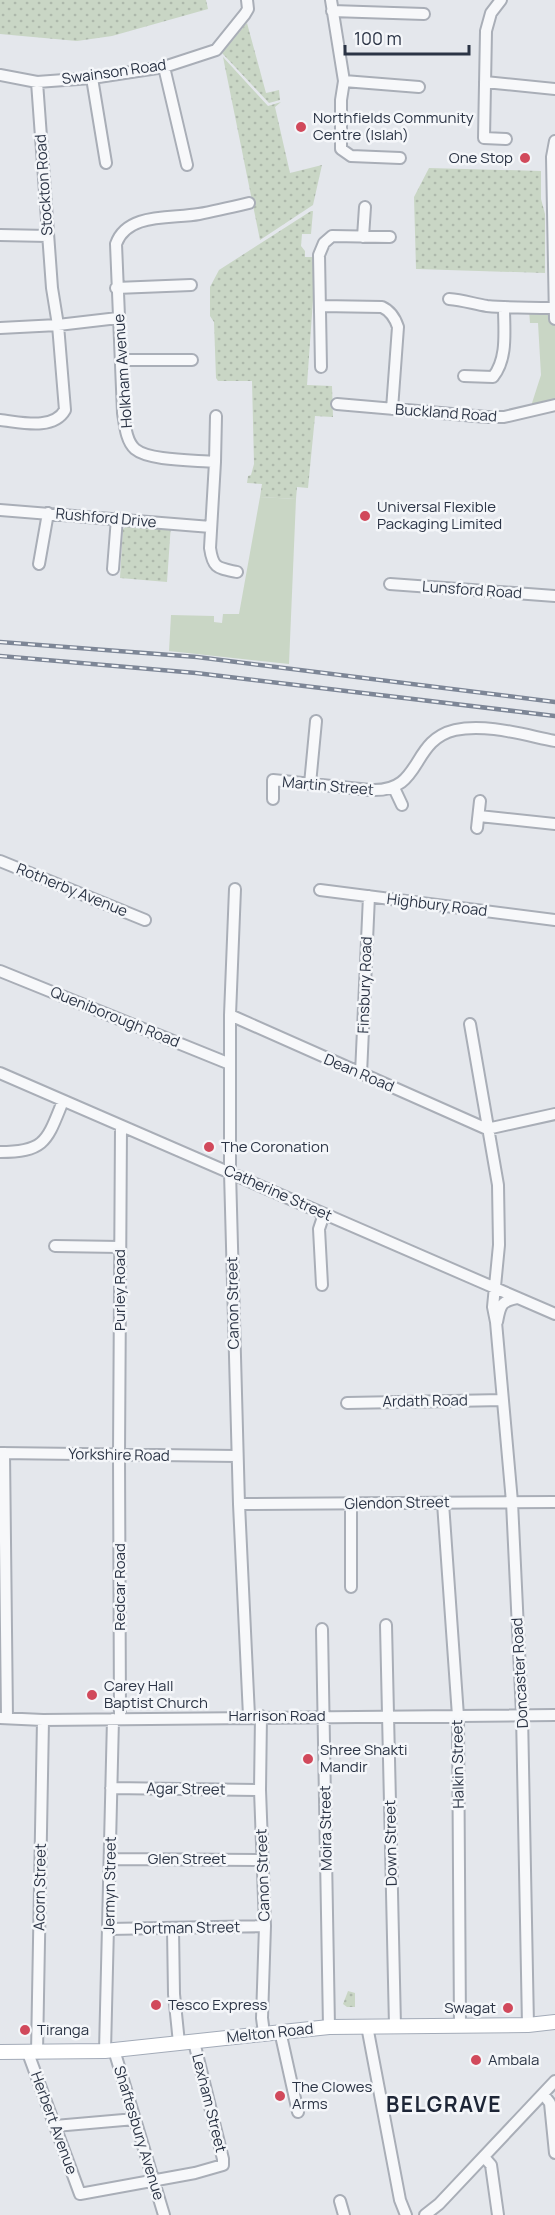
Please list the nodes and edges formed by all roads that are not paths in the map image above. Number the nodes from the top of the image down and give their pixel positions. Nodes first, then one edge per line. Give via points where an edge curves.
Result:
1 (247, 0) edge
2 (501, 0) edge
3 (332, 6) edge
4 (424, 14) dead end
5 (164, 67) junction
6 (0, 75) edge
7 (92, 78) junction
8 (344, 81) junction
9 (37, 82) junction
10 (485, 82) junction
11 (419, 87) dead end
12 (555, 88) edge
13 (506, 140) dead end
14 (555, 141) edge
15 (400, 158) dead end
16 (106, 163) dead end
17 (187, 165) dead end
18 (249, 203) dead end
19 (365, 207) dead end
20 (0, 235) edge
21 (48, 236) junction
22 (363, 237) junction
23 (390, 237) dead end
24 (191, 285) dead end
25 (116, 288) junction
26 (449, 299) dead end
27 (321, 306) junction
28 (504, 308) junction
29 (554, 308) edge
30 (118, 318) junction
31 (555, 319) edge
32 (58, 325) junction
33 (0, 328) edge
34 (121, 360) junction
35 (192, 360) dead end
36 (321, 367) dead end
37 (464, 376) dead end
38 (337, 404) dead end
39 (555, 405) edge
40 (392, 410) junction
41 (216, 416) dead end
42 (0, 420) edge
43 (215, 462) junction
44 (0, 510) edge
45 (48, 513) junction
46 (117, 518) junction
47 (211, 527) junction
48 (39, 564) dead end
49 (113, 569) dead end
50 (237, 572) dead end
51 (390, 584) dead end
52 (555, 596) edge
53 (316, 721) dead end
54 (555, 741) edge
55 (310, 784) junction
56 (394, 788) junction
57 (273, 799) dead end
58 (480, 801) dead end
59 (402, 805) dead end
60 (478, 816) junction
61 (555, 824) edge
62 (477, 828) dead end
63 (1, 864) edge
64 (235, 889) dead end
65 (320, 890) dead end
66 (369, 896) junction
67 (145, 920) dead end
68 (555, 920) edge
69 (0, 971) edge
70 (230, 1016) junction
71 (470, 1024) dead end
72 (230, 1064) junction
73 (0, 1073) edge
74 (362, 1074) junction
75 (63, 1101) junction
76 (555, 1114) edge
77 (121, 1126) junction
78 (488, 1129) junction
79 (0, 1152) edge
80 (230, 1172) junction
81 (324, 1214) junction
82 (55, 1246) dead end
83 (120, 1247) junction
84 (322, 1285) dead end
85 (495, 1289) junction
86 (518, 1298) junction
87 (555, 1314) edge
88 (496, 1322) junction
89 (503, 1400) junction
90 (346, 1403) dead end
91 (2, 1453) edge
92 (119, 1454) junction
93 (237, 1456) junction
94 (512, 1502) junction
95 (555, 1502) edge
96 (443, 1503) junction
97 (239, 1504) junction
98 (351, 1504) junction
99 (351, 1587) dead end
100 (386, 1625) dead end
101 (322, 1629) dead end
102 (522, 1714) junction
103 (555, 1715) edge
104 (249, 1716) junction
105 (261, 1716) junction
106 (324, 1716) junction
107 (458, 1716) junction
108 (388, 1717) junction
109 (3, 1718) edge
110 (117, 1719) junction
111 (43, 1720) junction
112 (111, 1788) junction
113 (260, 1790) junction
114 (110, 1859) junction
115 (263, 1860) junction
116 (264, 1926) junction
117 (109, 1929) junction
118 (173, 1929) junction
119 (545, 2025) edge
120 (367, 2026) junction
121 (395, 2026) junction
122 (460, 2026) junction
123 (329, 2027) junction
124 (280, 2031) junction
125 (264, 2033) junction
126 (194, 2042) junction
127 (179, 2043) junction
128 (110, 2051) junction
129 (0, 2052) edge
130 (32, 2053) junction
131 (555, 2081) edge
132 (543, 2094) junction
133 (298, 2112) dead end
134 (135, 2119) junction
135 (56, 2126) junction
136 (555, 2153) edge
137 (484, 2157) junction
138 (153, 2181) junction
139 (340, 2201) dead end
140 (164, 2215) edge
141 (344, 2215) edge
142 (406, 2215) edge
143 (425, 2215) edge
144 (498, 2215) edge

1 - 5 street, Swainson Road via 246,14 216,50
2 - 10 street via 489,18
3 - 4 street
3 - 8 street
5 - 7 street, Swainson Road
5 - 17 street
6 - 9 street, Swainson Road
7 - 9 street, Swainson Road
7 - 16 street
8 - 11 street
8 - 15 street via 339,142 342,151 357,157
9 - 21 street, Stockton Road
10 - 12 street
10 - 13 street via 484,138
14 - 29 street
18 - 25 street, Holkham Avenue via 131,225 116,244
19 - 22 street
20 - 21 street
21 - 32 street, Stockton Road
22 - 23 street
22 - 27 street via 332,236 324,243 319,255
24 - 25 street
25 - 30 street, Holkham Avenue
26 - 28 street
27 - 36 street
27 - 40 street via 382,307 395,318 398,327
28 - 29 street
28 - 37 street via 500,368 493,377
29 - 31 street
30 - 32 street
30 - 34 street, Holkham Avenue
32 - 33 street
32 - 42 street, Stockton Road via 65,410 61,417 46,423
34 - 35 street
34 - 43 street, Holkham Avenue via 123,413 134,449 150,458
38 - 40 street, Buckland Road
39 - 40 street, Buckland Road via 504,417
41 - 43 street
43 - 47 street
44 - 45 street, Rushford Drive
45 - 46 street, Rushford Drive
45 - 48 street
46 - 47 street, Rushford Drive
46 - 49 street
47 - 50 street via 212,562
51 - 52 street, Lunsford Road
53 - 55 street
54 - 56 street, Martin Street via 483,728 455,730 429,744 411,773
55 - 56 street, Martin Street via 383,791
55 - 57 street, Martin Street via 273,780
56 - 59 street
58 - 60 street
60 - 61 street
60 - 62 street
63 - 67 street, Rotherby Avenue
64 - 70 street, Canon Street
65 - 66 street, Highbury Road
66 - 68 street, Highbury Road
66 - 74 street, Finsbury Road
69 - 72 street, Queniborough Road
70 - 72 street, Canon Street
70 - 74 street, Dean Road
71 - 78 street, Doncaster Road
72 - 80 street, Canon Street
73 - 75 street, Catherine Street
74 - 78 street, Dean Road
75 - 77 street, Catherine Street
75 - 79 street via 51,1131 39,1145 20,1152
76 - 78 street
77 - 80 street, Catherine Street
77 - 83 street, Purley Road
78 - 85 street, Doncaster Road via 500,1220
80 - 81 street, Catherine Street
80 - 93 street, Canon Street
81 - 84 street via 319,1229
81 - 85 street, Catherine Street
82 - 83 street
83 - 92 street, Purley Road
85 - 86 street, Catherine Street
85 - 88 street, Doncaster Road
86 - 87 street, Catherine Street
86 - 88 street via 502,1305
88 - 89 street, Doncaster Road
89 - 90 street, Ardath Road
89 - 94 street, Doncaster Road
91 - 92 street, Yorkshire Road
91 - 109 street
92 - 93 street, Yorkshire Road
92 - 110 street, Redcar Road
93 - 97 street, Canon Street
94 - 95 street, Glendon Street
94 - 96 street, Glendon Street
94 - 102 street, Doncaster Road
96 - 98 street, Glendon Street
96 - 107 street, Halkin Street
97 - 98 street, Glendon Street
97 - 104 street, Canon Street
98 - 99 street
100 - 108 street, Down Street
101 - 106 street, Moira Street
102 - 103 street, Harrison Road
102 - 107 street, Harrison Road
102 - 119 street, Doncaster Road
104 - 105 street, Harrison Road
104 - 110 street, Harrison Road
105 - 106 street, Harrison Road
105 - 113 street, Canon Street
106 - 108 street, Harrison Road
106 - 123 street, Moira Street
107 - 108 street, Harrison Road
107 - 122 street, Halkin Street
108 - 121 street, Down Street
109 - 111 street, Harrison Road
110 - 111 street, Harrison Road
110 - 112 street, Jermyn Street
111 - 130 street, Acorn Street
112 - 113 street, Agar Street
112 - 114 street, Jermyn Street
113 - 115 street, Canon Street
114 - 115 street, Glen Street
114 - 117 street, Jermyn Street
115 - 116 street, Canon Street
116 - 118 street, Portman Street
116 - 125 street, Canon Street
117 - 118 street, Portman Street
117 - 128 street, Jermyn Street
118 - 127 street
119 - 122 main road, Melton Road
120 - 121 main road, Melton Road
120 - 123 main road, Melton Road
120 - 142 street
121 - 122 main road, Melton Road
123 - 124 main road, Melton Road
124 - 125 main road, Melton Road
124 - 133 street
125 - 126 main road, Melton Road
126 - 127 main road, Melton Road
126 - 138 street, Lexham Street via 223,2165
127 - 128 main road, Melton Road
128 - 130 main road, Melton Road
128 - 134 street, Shaftesbury Avenue
129 - 130 main road, Melton Road
130 - 135 street, Herbert Avenue
131 - 132 street
132 - 136 street via 549,2103
132 - 137 street
134 - 135 street
134 - 138 street, Shaftesbury Avenue
135 - 138 street, Herbert Avenue via 80,2194
137 - 143 street
137 - 144 street via 491,2165
138 - 140 street, Shaftesbury Avenue
139 - 141 street

